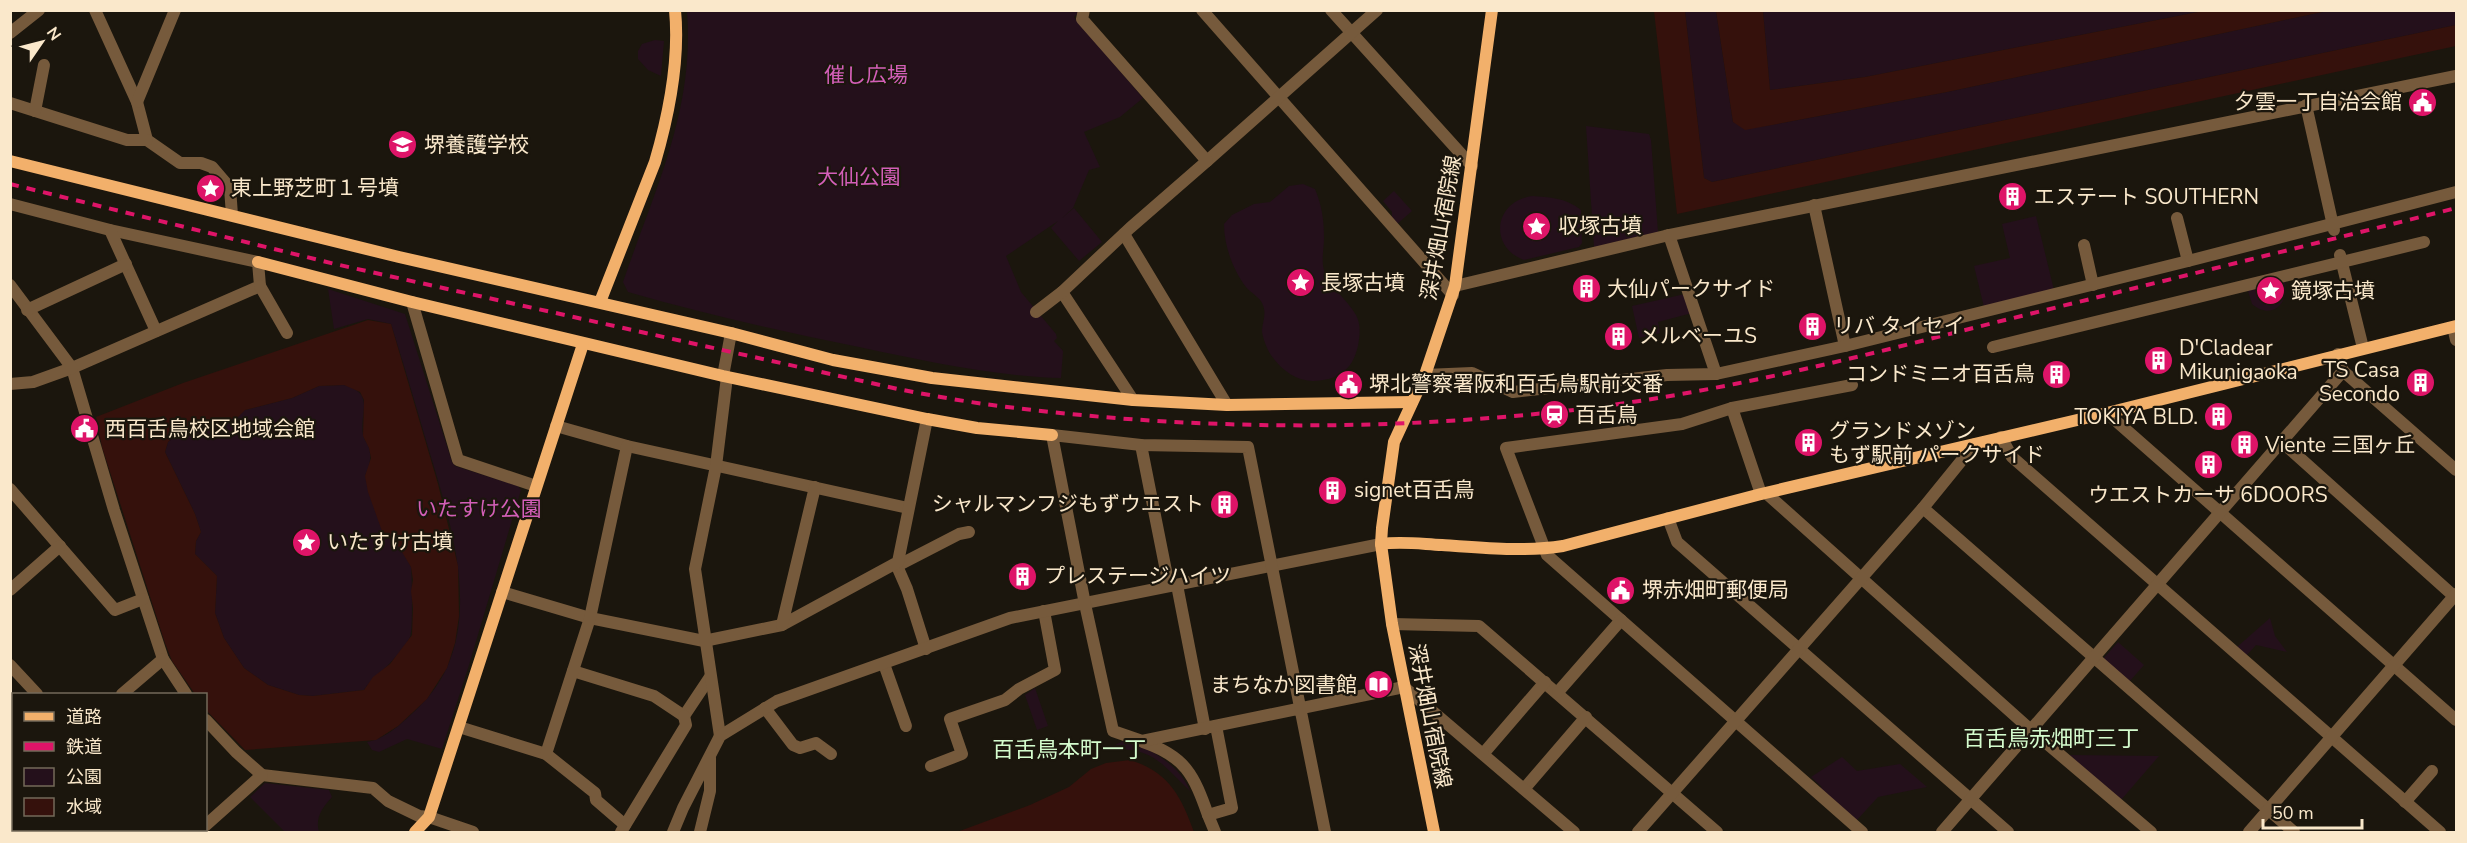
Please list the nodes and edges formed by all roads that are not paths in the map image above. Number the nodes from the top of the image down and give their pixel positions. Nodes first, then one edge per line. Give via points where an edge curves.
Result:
1 (39, 10) edge
2 (95, 10) edge
3 (175, 10) edge
4 (675, 10) edge
5 (1084, 10) edge
6 (1202, 10) edge
7 (1331, 10) edge
8 (1377, 10) edge
9 (1492, 10) edge
10 (1350, 32) junction
11 (10, 33) edge
12 (44, 65) dead end
13 (2457, 76) edge
14 (1278, 98) junction
15 (137, 102) junction
16 (10, 103) edge
17 (2306, 105) junction
18 (35, 111) junction
19 (147, 140) junction
20 (10, 161) edge
21 (1207, 161) junction
22 (1472, 166) junction
23 (2457, 192) edge
24 (10, 204) edge
25 (1814, 206) junction
26 (232, 215) junction
27 (2177, 218) dead end
28 (2334, 227) junction
29 (110, 230) junction
30 (1124, 234) junction
31 (1669, 235) junction
32 (2424, 242) dead end
33 (2084, 245) dead end
34 (2341, 257) junction
35 (2188, 261) junction
36 (258, 262) junction
37 (126, 264) junction
38 (10, 285) edge
39 (2093, 285) junction
40 (260, 286) junction
41 (1454, 290) junction
42 (1062, 292) junction
43 (412, 302) junction
44 (600, 302) junction
45 (27, 310) junction
46 (1036, 312) dead end
47 (2455, 327) edge
48 (156, 331) junction
49 (287, 333) dead end
50 (731, 333) junction
51 (2457, 340) edge
52 (583, 344) junction
53 (1845, 346) junction
54 (1993, 347) dead end
55 (2363, 348) junction
56 (2338, 354) junction
57 (72, 369) junction
58 (2343, 371) junction
59 (1716, 374) junction
60 (1425, 375) junction
61 (725, 376) junction
62 (10, 384) edge
63 (1852, 385) dead end
64 (1133, 400) junction
65 (1412, 402) junction
66 (1227, 405) junction
67 (1732, 408) junction
68 (2107, 413) junction
69 (927, 419) junction
70 (556, 426) junction
71 (1052, 435) junction
72 (2001, 437) junction
73 (2282, 442) junction
74 (1141, 444) junction
75 (1975, 444) junction
76 (627, 446) junction
77 (716, 466) junction
78 (2457, 470) edge
79 (536, 486) junction
80 (815, 487) junction
81 (10, 489) edge
82 (1764, 494) junction
83 (908, 508) junction
84 (1923, 508) junction
85 (2221, 514) junction
86 (1668, 518) junction
87 (969, 532) dead end
88 (1381, 544) junction
89 (60, 546) junction
90 (1545, 549) junction
91 (897, 564) junction
92 (1272, 566) junction
93 (1860, 579) junction
94 (1173, 586) junction
95 (2157, 586) junction
96 (10, 590) edge
97 (502, 592) junction
98 (2456, 596) edge
99 (143, 599) junction
100 (1085, 604) junction
101 (1044, 611) junction
102 (590, 618) junction
103 (1621, 620) junction
104 (1392, 624) junction
105 (782, 625) junction
106 (704, 640) junction
107 (926, 649) junction
108 (1799, 649) junction
109 (163, 659) junction
110 (2094, 659) junction
111 (884, 664) junction
112 (10, 665) edge
113 (2394, 665) junction
114 (573, 672) junction
115 (710, 677) junction
116 (1545, 682) junction
117 (1404, 687) junction
118 (36, 693) edge
119 (123, 693) edge
120 (185, 693) edge
121 (1558, 693) junction
122 (1301, 707) junction
123 (765, 708) junction
124 (684, 716) junction
125 (1586, 717) junction
126 (2457, 720) edge
127 (207, 721) edge
128 (1735, 722) junction
129 (906, 726) dead end
130 (459, 727) junction
131 (1210, 728) junction
132 (2031, 730) junction
133 (720, 736) junction
134 (2331, 737) junction
135 (1142, 741) junction
136 (546, 754) junction
137 (831, 754) dead end
138 (1483, 754) junction
139 (710, 757) junction
140 (931, 766) dead end
141 (2432, 771) dead end
142 (262, 775) junction
143 (1524, 789) junction
144 (1673, 794) junction
145 (1971, 800) junction
146 (2405, 801) junction
147 (2268, 810) junction
148 (1208, 815) junction
149 (429, 817) junction
150 (207, 824) edge
151 (623, 829) edge
152 (415, 832) edge
153 (473, 832) edge
154 (673, 832) edge
155 (700, 832) edge
156 (1215, 832) edge
157 (1325, 832) edge
158 (1434, 832) edge
159 (1574, 832) edge
160 (1638, 832) edge
161 (1717, 832) edge
162 (1862, 832) edge
163 (1942, 832) edge
164 (2008, 832) edge
165 (2151, 832) edge
166 (2249, 832) edge
167 (2294, 832) edge
168 (2440, 832) edge

1 - 11 street
2 - 15 street
3 - 15 street
4 - 44 street via 673,77 661,140
5 - 21 street via 1082,19
6 - 14 street
7 - 10 street
8 - 10 street
9 - 22 street, 深井畑山宿院線
10 - 14 street
10 - 22 street
12 - 18 street
13 - 17 street
14 - 21 street
14 - 41 street
15 - 19 street
16 - 18 street
17 - 25 street
17 - 28 street
18 - 19 street via 127,140
19 - 26 street via 180,163 212,167 230,188
20 - 26 street
21 - 30 street
22 - 41 street, 深井畑山宿院線
23 - 28 street
24 - 29 street
25 - 31 street
25 - 53 street
26 - 44 street
27 - 35 street
28 - 35 street
29 - 36 street
29 - 37 street
30 - 42 street
30 - 66 street
31 - 41 street
31 - 59 street
32 - 34 street
33 - 39 street
34 - 54 street
34 - 55 street
35 - 39 street
36 - 40 street
36 - 43 street
37 - 45 street
37 - 48 street
38 - 45 street
39 - 53 street
40 - 48 street
40 - 49 street
41 - 60 street, 深井畑山宿院線
42 - 46 street
42 - 64 street
43 - 52 street
43 - 79 street via 458,460
44 - 50 street
45 - 57 street
47 - 51 street
47 - 55 street
48 - 57 street
50 - 61 street
50 - 64 street via 833,360 932,378
52 - 61 street
52 - 70 street
53 - 59 street
55 - 56 street
56 - 58 street
56 - 68 street
57 - 62 street via 33,382
57 - 99 street
58 - 73 street
58 - 78 street
59 - 60 street via 1667,375 1513,392 1472,373
60 - 65 street, 深井畑山宿院線
61 - 69 street
61 - 77 street
63 - 67 street
64 - 66 street
65 - 66 street
65 - 88 street, 深井畑山宿院線 via 1392,452
67 - 82 street
67 - 90 street via 1682,424 1506,448
68 - 72 street
68 - 85 street
69 - 71 street
69 - 83 street
70 - 76 street
70 - 79 street
71 - 74 street
71 - 100 street
72 - 75 street
72 - 95 street via 2012,457
73 - 85 street
73 - 98 street
74 - 92 street via 1248,447
74 - 94 street
75 - 82 street
75 - 84 street
76 - 77 street
76 - 102 street
77 - 80 street
77 - 106 street via 695,569
79 - 97 street
80 - 83 street
80 - 105 street
81 - 89 street
82 - 86 street
82 - 93 street
83 - 91 street
84 - 93 street
84 - 110 street
85 - 95 street
85 - 113 street
86 - 90 street
86 - 108 street via 1677,542
87 - 91 street
88 - 90 street
88 - 92 street
88 - 104 street, 深井畑山宿院線
89 - 96 street
89 - 99 street via 115,610
90 - 103 street via 1547,555
91 - 105 street
91 - 107 street
92 - 94 street
92 - 122 street
93 - 108 street
93 - 132 street
94 - 100 street
94 - 131 street
95 - 110 street
95 - 134 street
97 - 102 street
97 - 130 street
98 - 113 street
99 - 109 street
100 - 101 street
100 - 135 street via 1113,731
101 - 107 street via 1010,618
101 - 140 street via 1055,670 1005,700 950,719 962,754
102 - 106 street
102 - 114 street
103 - 121 street
103 - 128 street
104 - 116 street via 1479,626
104 - 117 street, 深井畑山宿院線
105 - 106 street
106 - 115 street
107 - 111 street
108 - 128 street
108 - 145 street
109 - 119 street
109 - 120 street
110 - 132 street
110 - 147 street
111 - 123 street
111 - 129 street
112 - 118 street
113 - 126 street
113 - 134 street
114 - 124 street via 654,696
114 - 136 street
115 - 124 street
115 - 133 street
116 - 121 street
116 - 138 street
117 - 122 street
117 - 138 street
117 - 158 street, 深井畑山宿院線
121 - 125 street
122 - 131 street
122 - 157 street
123 - 133 street
123 - 137 street via 793,745 800,748 816,743
124 - 151 street via 686,725
125 - 143 street
125 - 144 street
127 - 142 street
128 - 144 street
128 - 162 street
130 - 136 street
130 - 149 street
131 - 135 street
131 - 148 street via 1232,808
132 - 145 street
132 - 165 street
133 - 139 street
134 - 146 street
134 - 147 street
135 - 148 street via 1171,753 1183,763 1197,784
136 - 151 street via 595,793 596,800
138 - 143 street
139 - 154 street
139 - 155 street via 711,791
141 - 146 street
142 - 149 street via 373,788 388,801
142 - 150 street
143 - 159 street
144 - 160 street
144 - 161 street
145 - 163 street
145 - 164 street
146 - 168 street
147 - 166 street
147 - 167 street
148 - 156 street
149 - 152 street
149 - 153 street

